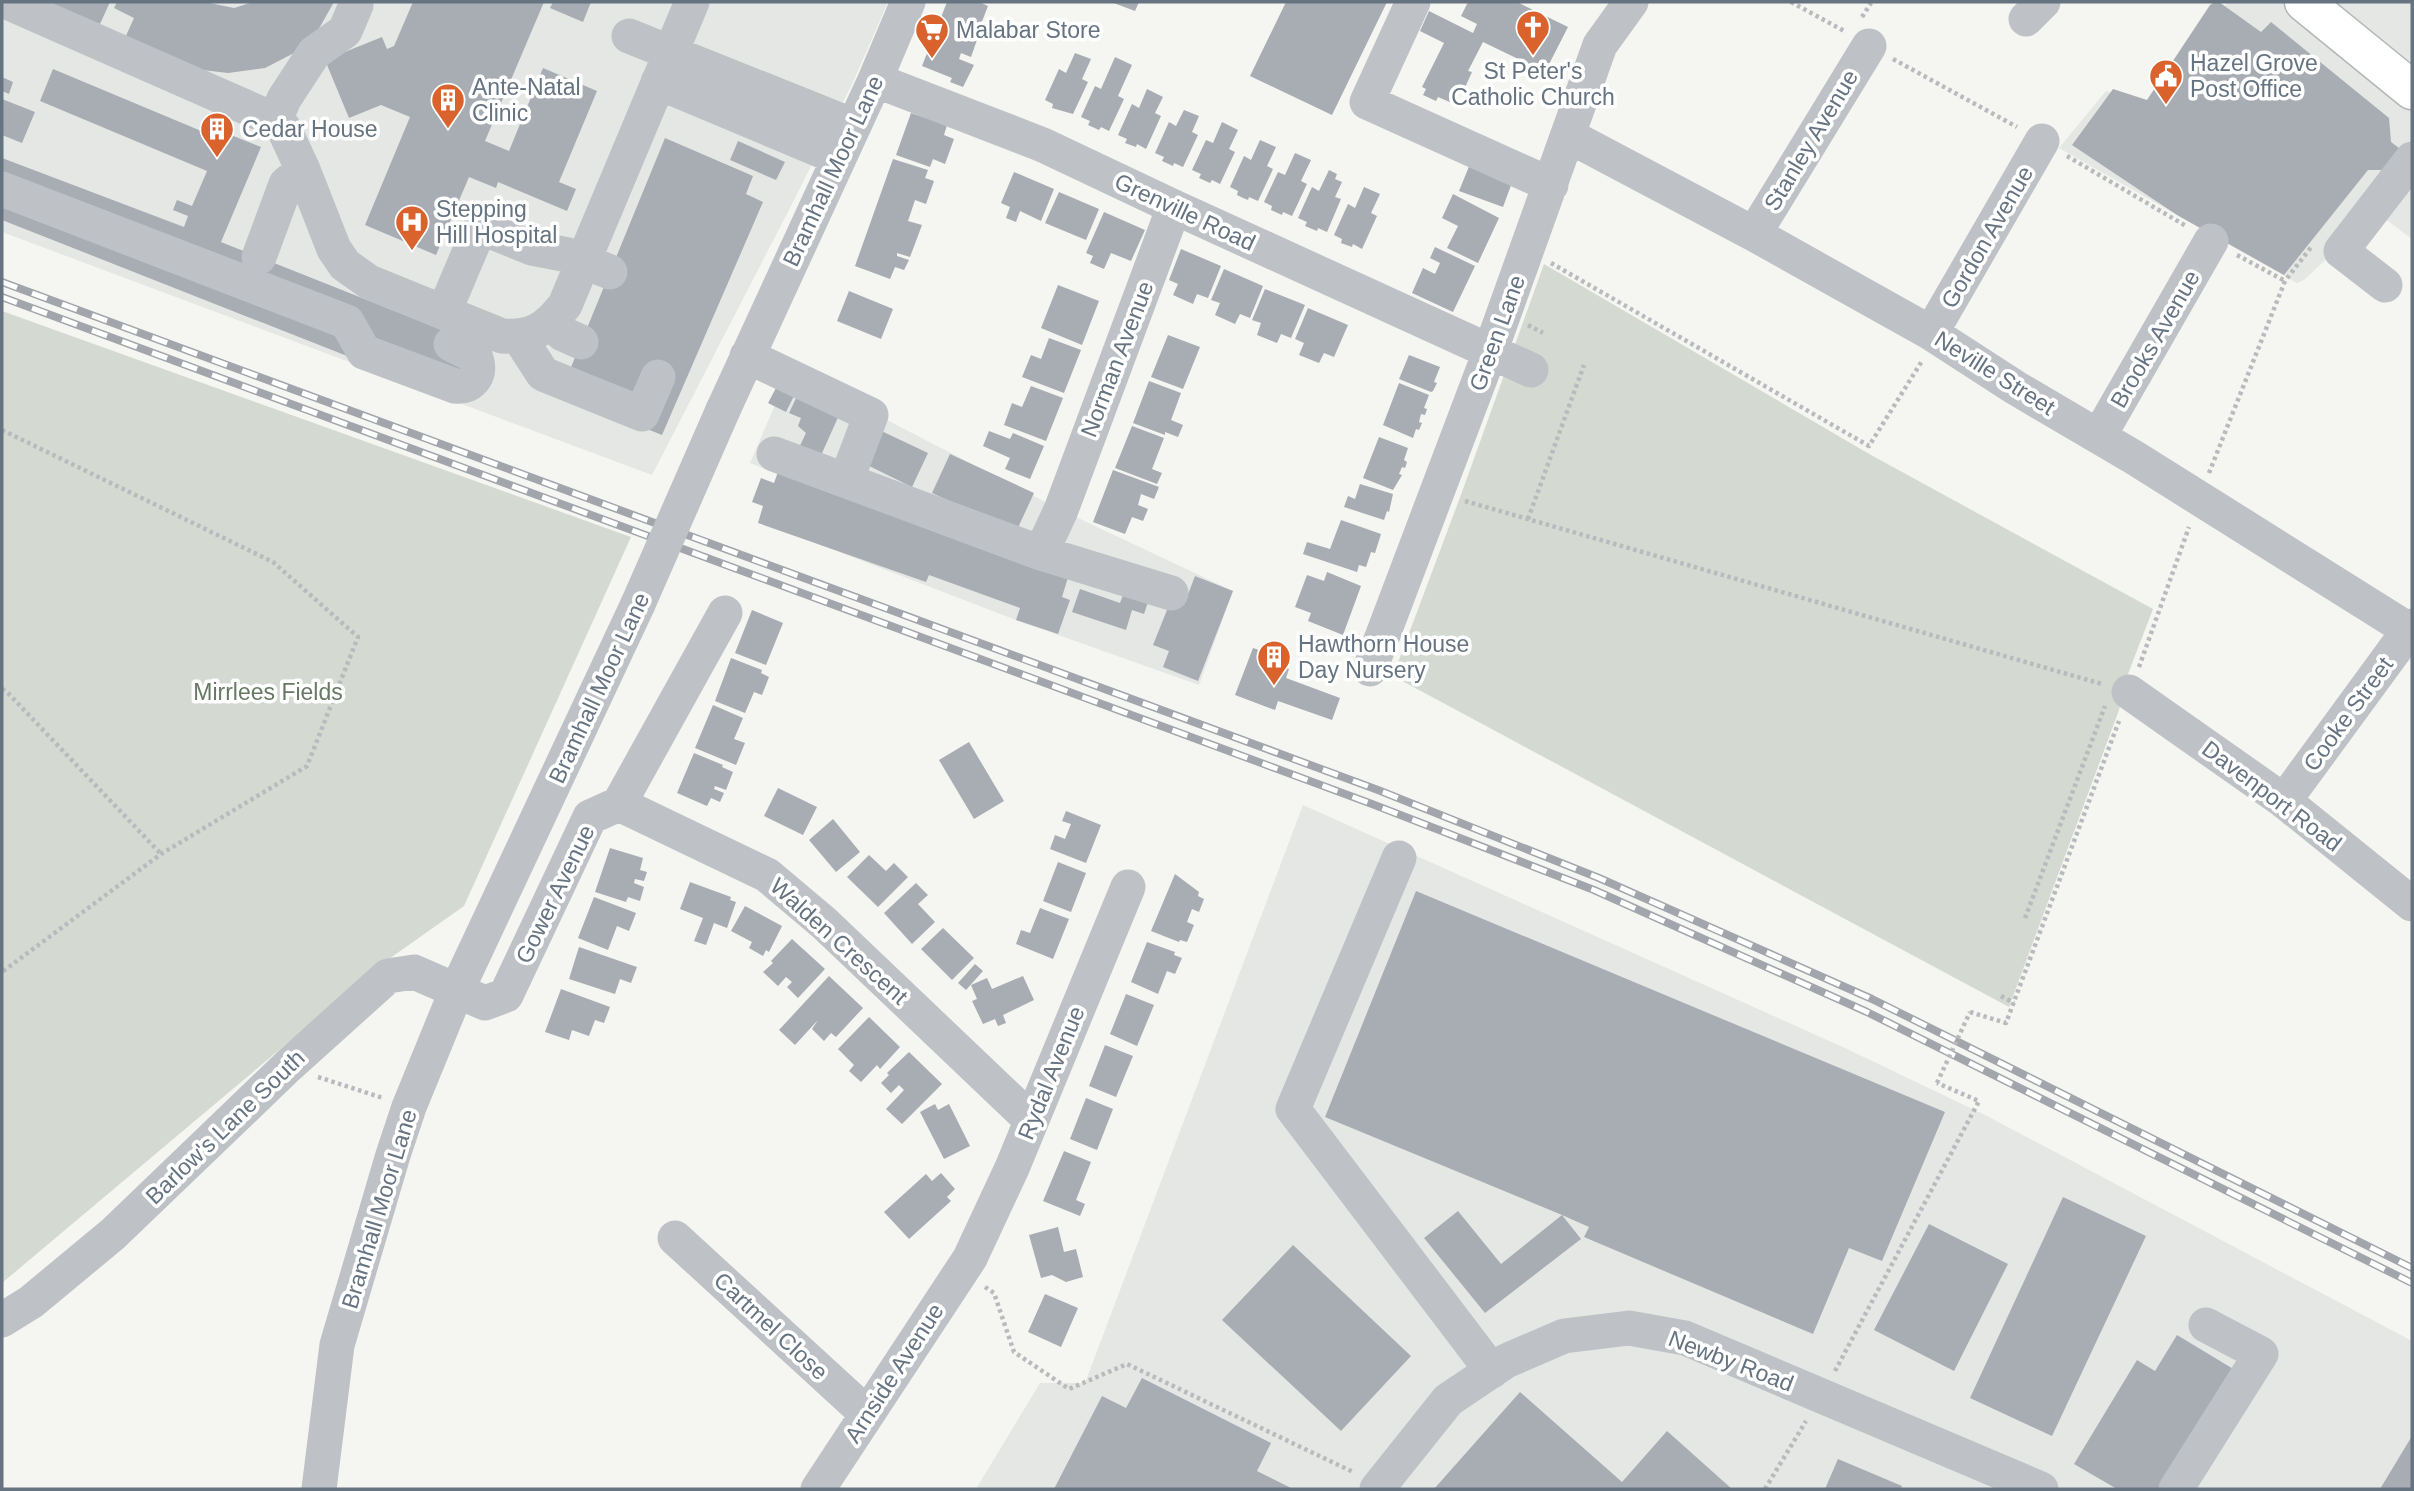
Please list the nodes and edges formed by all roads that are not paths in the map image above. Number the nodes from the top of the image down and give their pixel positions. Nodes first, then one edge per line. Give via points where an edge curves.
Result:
1 (7, 2) edge
2 (908, 2) edge
3 (1413, 2) edge
4 (1424, 2) edge
5 (1431, 2) edge
6 (1632, 2) edge
7 (2304, 2) edge
8 (688, 3) edge
9 (356, 5) dead end
10 (629, 36) dead end
11 (1869, 46) dead end
12 (664, 68) junction
13 (875, 80) junction
14 (2412, 90) edge
15 (275, 120) junction
16 (854, 126) junction
17 (1569, 136) junction
18 (2042, 141) dead end
19 (839, 158) junction
20 (2412, 159) edge
21 (303, 170) junction
22 (1551, 185) junction
23 (2, 189) edge
24 (1174, 207) junction
25 (1754, 234) junction
26 (2211, 241) dead end
27 (259, 257) dead end
28 (597, 266) junction
29 (2385, 285) dead end
30 (551, 323) junction
31 (448, 328) junction
32 (1934, 335) junction
33 (519, 337) junction
34 (581, 342) dead end
35 (1490, 352) junction
36 (747, 356) junction
37 (1531, 370) dead end
38 (658, 377) dead end
39 (2099, 436) junction
40 (774, 454) dead end
41 (846, 481) junction
42 (1041, 553) junction
43 (1171, 593) dead end
44 (725, 613) dead end
45 (2411, 628) edge
46 (1370, 669) dead end
47 (2121, 690) road end
48 (2284, 801) junction
49 (619, 804) junction
50 (1399, 858) dead end
51 (1128, 887) dead end
52 (2412, 904) edge
53 (456, 992) junction
54 (1030, 1119) junction
55 (675, 1238) dead end
56 (966, 1264) joint
57 (2, 1320) edge
58 (2206, 1325) dead end
59 (1492, 1371) junction
60 (332, 1388) junction
61 (867, 1414) junction
62 (2003, 1482) edge
63 (1378, 1487) edge
64 (319, 1489) edge
65 (337, 1489) edge
66 (818, 1489) edge
67 (2041, 1489) edge
68 (2176, 1489) edge

1 - 15 street
2 - 13 street, Bramhall Moor Lane
3 - 22 street via 1367,102
4 - 5 street
6 - 17 street, Green Lane via 1600,45
7 - 14 highway
8 - 12 street
9 - 15 street via 345,31 314,54
10 - 12 street
11 - 25 street, Stanley Avenue
12 - 16 street
12 - 19 street
12 - 28 street
13 - 16 street, Bramhall Moor Lane
13 - 24 street, Grenville Road via 1043,145
15 - 21 street via 283,127
16 - 19 street, Bramhall Moor Lane
17 - 22 street, Green Lane
17 - 25 street, Neville Street
18 - 32 street, Gordon Avenue
19 - 36 street, Bramhall Moor Lane
20 - 29 street via 2341,251
21 - 27 street via 286,184
21 - 31 street via 334,249 345,265
22 - 35 street, Green Lane
23 - 31 street via 347,322 364,352 464,387 473,382 478,365
24 - 35 street, Grenville Road
24 - 42 street, Norman Avenue
25 - 32 street, Neville Street
26 - 39 street, Brooks Avenue
28 - 30 street
28 - 31 street via 480,227
30 - 33 street
30 - 34 street
31 - 33 street
32 - 39 street, Neville Street
33 - 38 street via 543,374 642,414
35 - 37 street, Grenville Road
35 - 46 street, Green Lane
36 - 41 street via 871,415
36 - 53 street, Bramhall Moor Lane, bridge via 638,604
39 - 45 street, Neville Street
40 - 41 street
41 - 42 street
42 - 43 street
44 - 49 street, Gower Avenue
45 - 48 street, Cooke Street
47 - 48 street, Davenport Road
48 - 52 street, Davenport Road
49 - 53 street, Gower Avenue via 590,817 506,995 485,1003
49 - 54 street, Walden Crescent via 766,875 824,923
50 - 59 street via 1293,1109
51 - 54 street, Rydal Avenue
53 - 57 street, Barlow's Lane South via 414,972 388,976 113,1234 31,1302
53 - 60 street, Bramhall Moor Lane via 393,1155 337,1345
54 - 56 street, Rydal Avenue
55 - 61 street, Cartmel Close
56 - 61 street, Arnside Avenue
58 - 68 street via 2261,1354
59 - 62 street, Newby Road via 1564,1336 1629,1328 1685,1339
59 - 63 street, Newby Road via 1448,1400
60 - 64 street, Bramhall Moor Lane
60 - 65 street, Bramhall Moor Lane
61 - 66 street, Arnside Avenue
62 - 67 street, Newby Road

